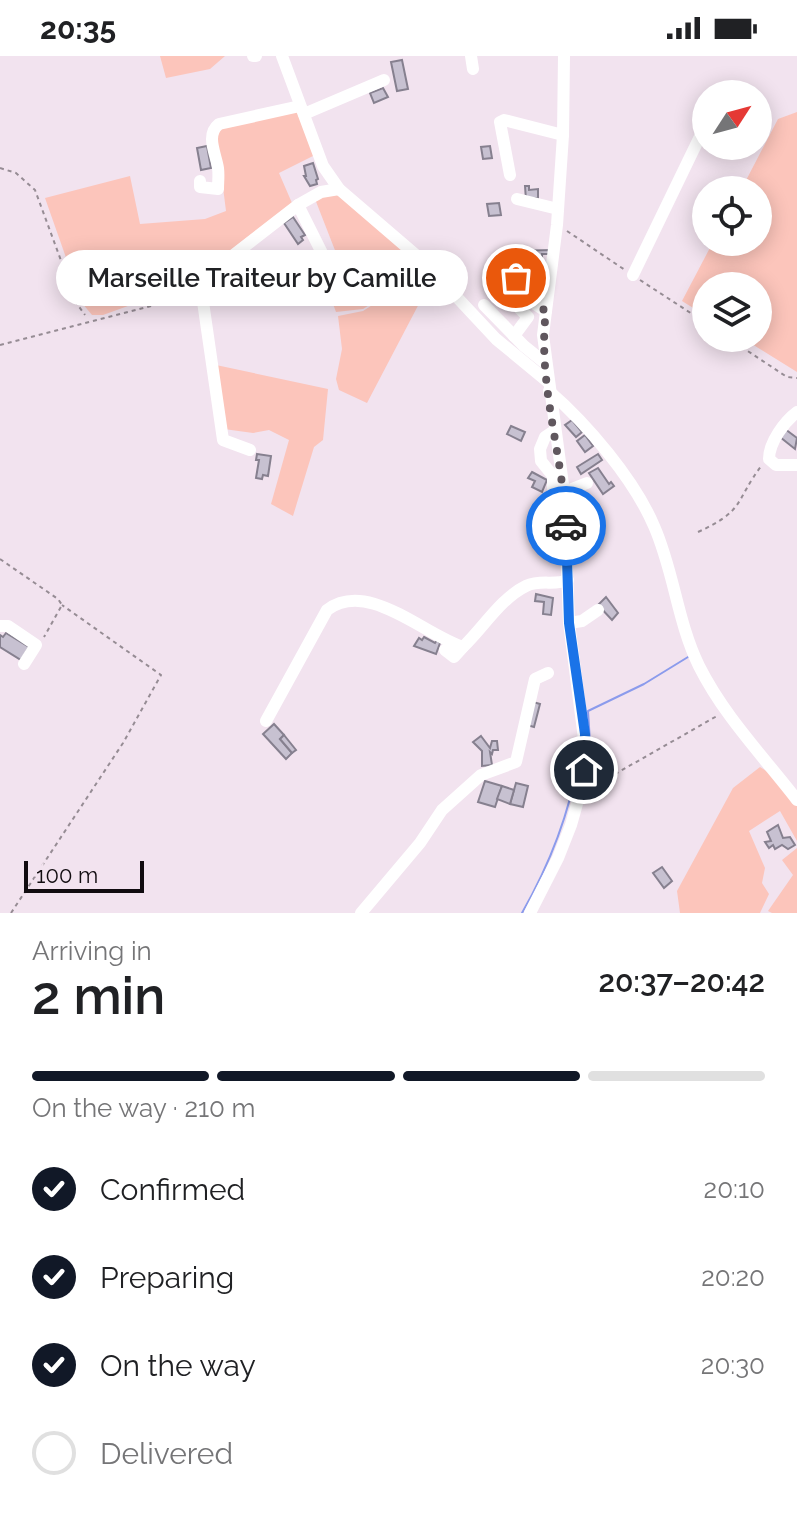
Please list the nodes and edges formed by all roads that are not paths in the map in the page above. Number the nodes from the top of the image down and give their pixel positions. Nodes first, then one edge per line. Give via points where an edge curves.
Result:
1 (282, 56) edge
2 (564, 56) edge
3 (384, 80) dead end
4 (302, 110) junction
5 (563, 135) junction
6 (692, 153) edge
7 (510, 175) dead end
8 (200, 181) dead end
9 (339, 189) junction
10 (517, 199) dead end
11 (298, 205) junction
12 (558, 209) junction
13 (318, 265) dead end
14 (523, 268) dead end
15 (633, 275) dead end
16 (505, 294) dead end
17 (484, 305) dead end
18 (546, 311) junction
19 (514, 336) junction
20 (545, 363) junction
21 (548, 386) junction
22 (797, 412) edge
23 (250, 450) dead end
24 (797, 465) edge
25 (587, 483) dead end
26 (558, 494) junction
27 (568, 580) junction
28 (598, 610) dead end
29 (569, 623) junction
30 (0, 626) edge
31 (463, 647) junction
32 (445, 650) dead end
33 (24, 664) dead end
34 (548, 673) dead end
35 (266, 721) dead end
36 (797, 800) edge
37 (361, 913) edge
38 (530, 913) edge

1 - 4 street
2 - 5 street
3 - 4 street
4 - 8 street via 214,128 218,189 200,187
4 - 9 street via 323,166
5 - 7 street via 500,122
5 - 12 street
6 - 15 street
9 - 11 street
9 - 21 street via 424,262
10 - 12 street
11 - 13 street via 326,261
11 - 23 street via 200,281 223,440
12 - 18 street
14 - 18 street via 517,285
16 - 19 street via 528,317
17 - 19 street
18 - 20 street
19 - 20 street
20 - 21 street
21 - 26 street
21 - 36 street via 640,500 664,554 698,663 725,711
22 - 24 street via 768,452 776,465
25 - 26 street
26 - 27 street
27 - 29 street
27 - 31 street via 522,588
28 - 29 street
29 - 38 street via 585,734 582,786 558,858
30 - 33 street via 36,645
31 - 32 street via 454,657
31 - 35 street via 371,602 333,605
34 - 37 street via 535,679 516,762 481,775 442,810

